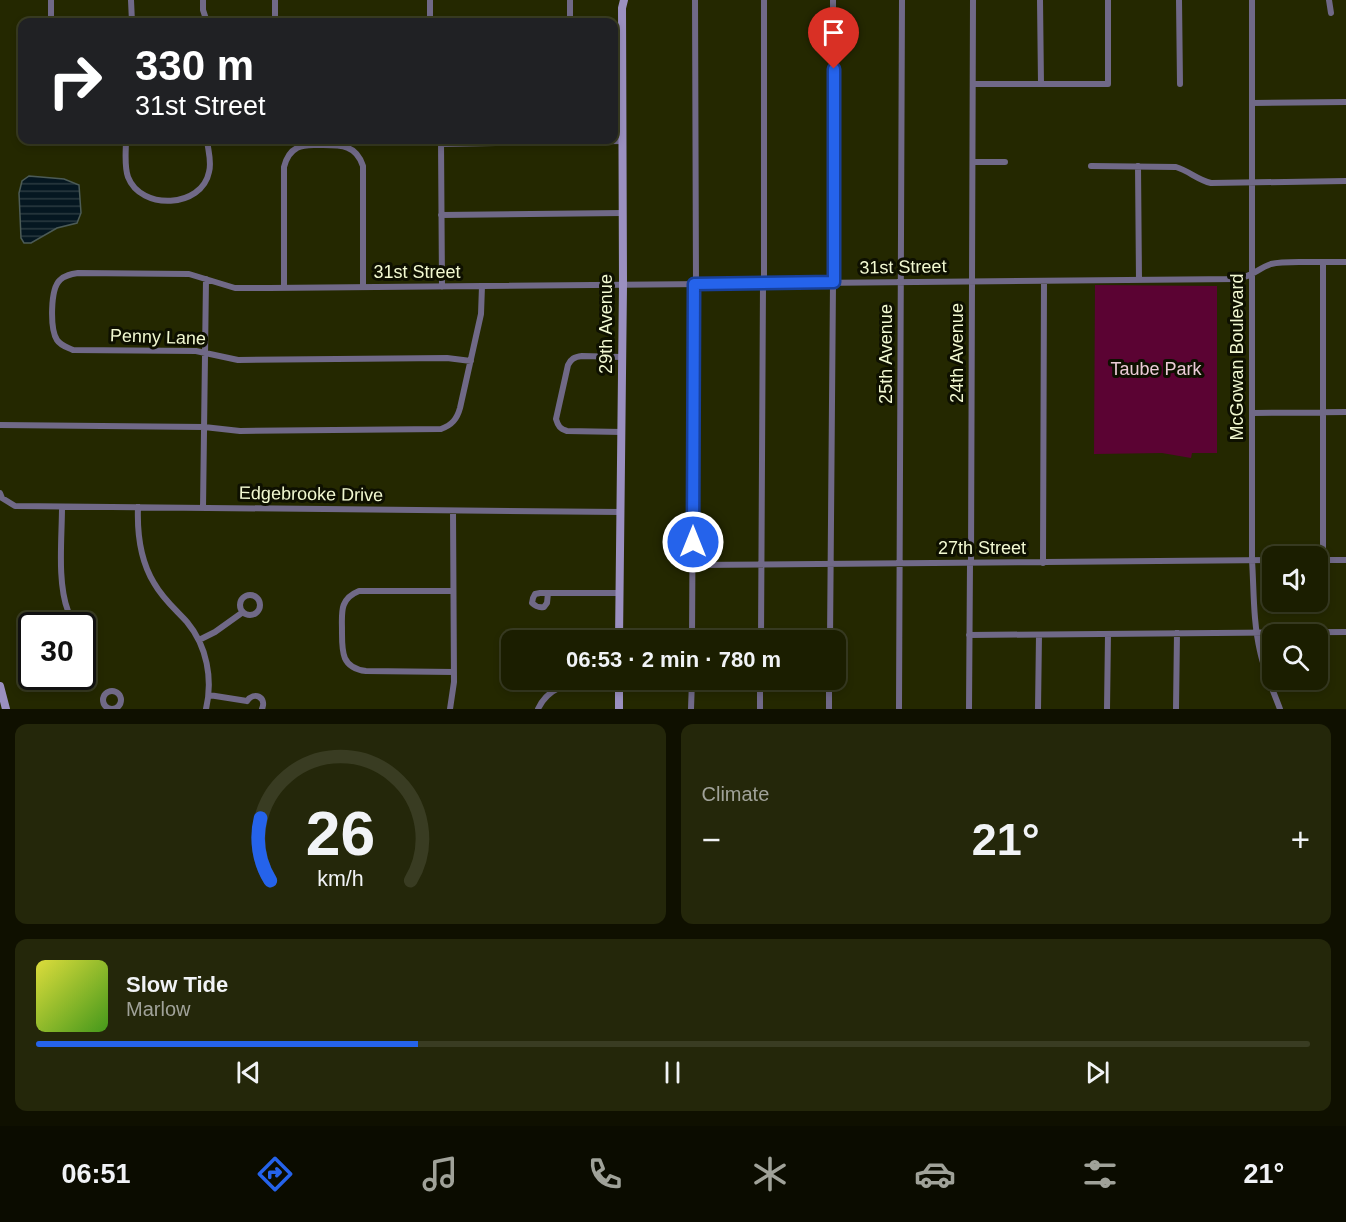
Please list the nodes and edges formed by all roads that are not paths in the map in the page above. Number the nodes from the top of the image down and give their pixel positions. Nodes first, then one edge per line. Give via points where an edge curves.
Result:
1 (51, 0) edge
2 (131, 0) edge
3 (203, 0) edge
4 (275, 0) edge
5 (430, 0) edge
6 (570, 0) edge
7 (695, 0) edge
8 (764, 0) edge
9 (833, 0) edge
10 (902, 0) edge
11 (973, 0) edge
12 (1040, 0) edge
13 (1108, 0) edge
14 (1179, 0) edge
15 (1252, 0) edge
16 (1329, 0) edge
17 (622, 3) edge
18 (1331, 13) dead end
19 (51, 18) edge
20 (132, 18) edge
21 (206, 18) edge
22 (275, 18) edge
23 (430, 18) edge
24 (570, 18) edge
25 (618, 70) edge
26 (973, 84) junction
27 (1041, 84) junction
28 (1180, 84) dead end
29 (1346, 102) edge
30 (1252, 103) junction
31 (618, 141) edge
32 (622, 141) junction
33 (126, 144) edge
34 (207, 144) edge
35 (441, 144) edge
36 (973, 162) junction
37 (1005, 162) dead end
38 (1091, 166) dead end
39 (1138, 166) junction
40 (1346, 181) edge
41 (1251, 182) junction
42 (623, 213) junction
43 (441, 215) junction
44 (1323, 262) junction
45 (1346, 262) edge
46 (1253, 275) junction
47 (206, 279) junction
48 (1139, 280) junction
49 (973, 281) junction
50 (1044, 281) junction
51 (902, 282) junction
52 (764, 283) junction
53 (833, 283) junction
54 (695, 284) junction
55 (623, 285) junction
56 (442, 286) junction
57 (482, 286) junction
58 (363, 287) junction
59 (284, 288) junction
60 (205, 352) junction
61 (622, 357) junction
62 (471, 361) junction
63 (1324, 412) junction
64 (1346, 412) edge
65 (1253, 413) junction
66 (0, 425) edge
67 (204, 427) junction
68 (622, 432) junction
69 (1, 496) edge
70 (62, 507) junction
71 (138, 507) junction
72 (203, 508) junction
73 (453, 511) junction
74 (621, 512) junction
75 (1320, 546) edge
76 (1262, 560) edge
77 (1328, 560) edge
78 (1346, 560) edge
79 (1252, 561) junction
80 (970, 563) junction
81 (1043, 563) junction
82 (830, 564) junction
83 (900, 564) junction
84 (692, 565) junction
85 (761, 565) junction
86 (453, 591) junction
87 (548, 593) dead end
88 (620, 593) junction
89 (68, 611) dead end
90 (243, 612) dead end
91 (620, 630) edge
92 (692, 630) edge
93 (761, 630) edge
94 (830, 630) edge
95 (1346, 632) edge
96 (1177, 633) junction
97 (1256, 633) junction
98 (1108, 634) junction
99 (969, 635) junction
100 (1039, 635) junction
101 (199, 640) junction
102 (454, 672) junction
103 (0, 686) edge
104 (553, 690) edge
105 (619, 690) edge
106 (692, 690) edge
107 (760, 690) edge
108 (830, 690) edge
109 (209, 695) junction
110 (247, 701) junction
111 (6, 709) edge
112 (206, 709) edge
113 (248, 709) edge
114 (262, 709) edge
115 (450, 709) edge
116 (538, 709) edge
117 (619, 709) edge
118 (691, 709) edge
119 (760, 709) edge
120 (829, 709) edge
121 (898, 709) edge
122 (969, 709) edge
123 (1038, 709) edge
124 (1107, 709) edge
125 (1176, 709) edge
126 (1280, 709) edge

1 - 19 street
2 - 20 street
3 - 21 street
4 - 22 street
5 - 23 street
6 - 24 street
7 - 54 street
8 - 52 street
9 - 53 street
10 - 51 street, 25th Avenue
11 - 26 street, 24th Avenue
12 - 27 street
13 - 27 street via 1108,84
14 - 28 street
15 - 30 street, McGowan Boulevard
16 - 18 street
17 - 25 street, 29th Avenue
25 - 32 street, 29th Avenue
26 - 27 street
26 - 36 street, 24th Avenue
29 - 30 street
30 - 41 street, McGowan Boulevard
31 - 32 street
32 - 42 street, 29th Avenue
33 - 34 street via 128,176 134,187 143,195 165,201 189,197 205,184 210,165
35 - 43 street
36 - 37 street
36 - 49 street, 24th Avenue
38 - 39 street
39 - 41 street via 1176,167 1211,183
39 - 48 street
40 - 41 street
41 - 46 street, McGowan Boulevard
42 - 43 street
42 - 55 street, 29th Avenue
43 - 56 street
44 - 45 street, 31st Street
44 - 46 street, 31st Street via 1272,264
44 - 63 street
46 - 48 street, 31st Street via 1236,279
46 - 65 street, McGowan Boulevard
47 - 59 street, 31st Street via 235,288
47 - 60 street
47 - 60 street, Penny Lane via 182,274 78,273 60,280 53,294 56,339 73,350
48 - 50 street, 31st Street
49 - 50 street, 31st Street
49 - 51 street, 31st Street
49 - 80 street, 24th Avenue
50 - 81 street
51 - 53 street, 31st Street
51 - 83 street, 25th Avenue
52 - 53 street, 31st Street
52 - 54 street, 31st Street
52 - 85 street
53 - 82 street
54 - 55 street, 31st Street
54 - 84 street
55 - 57 street, 31st Street
55 - 61 street, 29th Avenue
56 - 57 street, 31st Street
56 - 58 street, 31st Street
57 - 62 street via 481,314
58 - 59 street, 31st Street
58 - 59 street via 360,158 346,147 305,145 287,157 284,167
60 - 62 street, Penny Lane via 238,360
60 - 67 street
61 - 68 street, 29th Avenue
61 - 68 street via 582,356 571,360 556,419 557,425 567,431
62 - 67 street via 458,417 441,429 240,431
63 - 64 street
63 - 65 street
63 - 75 street
65 - 79 street, McGowan Boulevard
66 - 67 street
67 - 72 street
68 - 74 street, 29th Avenue
69 - 70 street, Edgebrooke Drive via 15,506
70 - 71 street, Edgebrooke Drive
70 - 89 street via 62,578
71 - 72 street, Edgebrooke Drive
71 - 101 street via 138,536 147,570 160,593
72 - 73 street, Edgebrooke Drive
73 - 74 street, Edgebrooke Drive
73 - 86 street
74 - 88 street, 29th Avenue
76 - 79 street, 27th Street
77 - 78 street
79 - 81 street, 27th Street
79 - 97 street, McGowan Boulevard
80 - 81 street, 27th Street
80 - 83 street, 27th Street
80 - 99 street, 24th Avenue
82 - 83 street, 27th Street
82 - 85 street, 27th Street
82 - 94 street
83 - 121 street, 25th Avenue
84 - 85 street, 27th Street
84 - 92 street
85 - 93 street
86 - 102 street
86 - 102 street via 359,591 347,599 342,609 342,652 354,668 366,671
87 - 88 street
88 - 91 street, 29th Avenue
90 - 101 street
95 - 97 street
96 - 97 street
96 - 98 street
96 - 125 street
97 - 126 street, McGowan Boulevard
98 - 100 street
98 - 124 street
99 - 100 street
99 - 122 street, 24th Avenue
100 - 123 street
101 - 109 street via 208,670
102 - 115 street
103 - 111 street
104 - 116 street
105 - 117 street
106 - 118 street
107 - 119 street
108 - 120 street
109 - 110 street
109 - 112 street
110 - 113 street
110 - 114 street via 251,696 261,697

